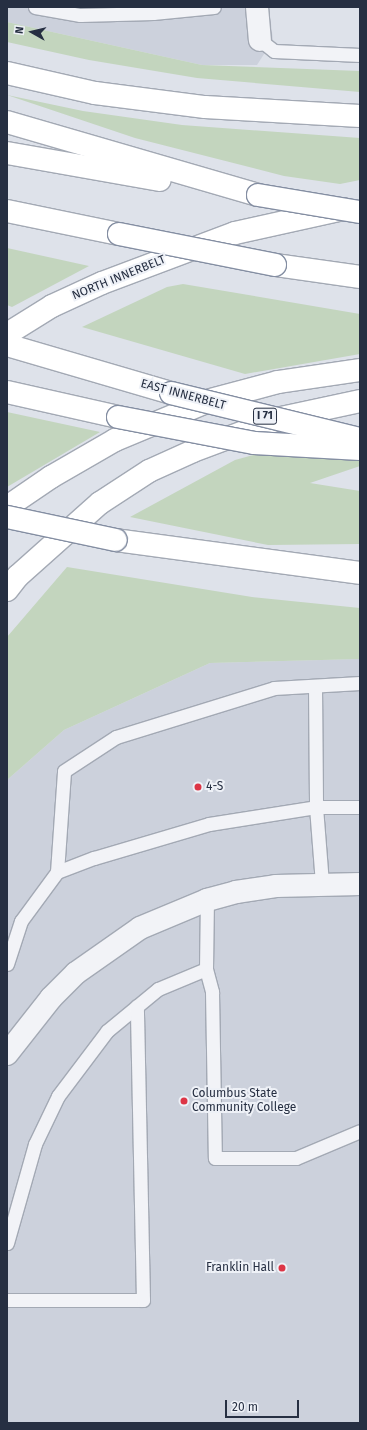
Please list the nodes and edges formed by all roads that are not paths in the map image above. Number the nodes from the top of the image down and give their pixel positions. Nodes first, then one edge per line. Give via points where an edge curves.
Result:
1 (35, 7) edge
2 (214, 7) edge
3 (257, 7) edge
4 (260, 40) joint
5 (360, 55) edge
6 (7, 73) edge
7 (360, 116) edge
8 (7, 122) edge
9 (7, 153) edge
10 (258, 196) junction
11 (360, 205) edge
12 (7, 210) edge
13 (360, 212) edge
14 (360, 277) edge
15 (7, 334) edge
16 (7, 345) edge
17 (360, 370) edge
18 (7, 392) edge
19 (360, 401) edge
20 (360, 439) edge
21 (360, 449) edge
22 (7, 507) edge
23 (7, 518) edge
24 (360, 573) edge
25 (7, 590) edge
26 (360, 683) edge
27 (315, 686) junction
28 (316, 807) junction
29 (360, 807) edge
30 (57, 872) junction
31 (322, 884) junction
32 (360, 884) edge
33 (207, 900) junction
34 (7, 964) edge
35 (206, 969) junction
36 (137, 1006) junction
37 (8, 1048) edge
38 (360, 1131) edge
39 (7, 1243) edge
40 (7, 1300) edge

1 - 2 lane via 80,15 154,13
3 - 4 street
4 - 5 lane via 274,51
6 - 7 highway via 95,92 205,107
8 - 10 highway
9 - 10 highway
10 - 13 highway, bridge
11 - 15 highway, NORTH INNERBELT via 235,233 102,283 52,306
12 - 14 highway, bridge via 275,265
16 - 20 highway, EAST INNERBELT / I 71, bridge via 171,393
17 - 22 highway via 278,382 210,400 115,440 51,476
18 - 21 highway, bridge via 118,417 254,443
19 - 25 highway via 281,418 193,451 149,471 100,503 18,576
23 - 24 highway, bridge via 116,540
26 - 27 lane
27 - 28 lane
27 - 30 lane via 274,688 116,737 64,771
28 - 29 lane
28 - 30 lane via 209,824 94,858
28 - 31 lane
30 - 34 lane via 21,922
31 - 32 street
31 - 33 street via 276,886
33 - 35 lane
33 - 37 street via 140,928 107,948 51,998
35 - 36 lane via 158,989
35 - 38 lane via 212,992 215,1158 296,1158
36 - 39 lane via 106,1031 58,1096 35,1144
36 - 40 lane via 143,1300

